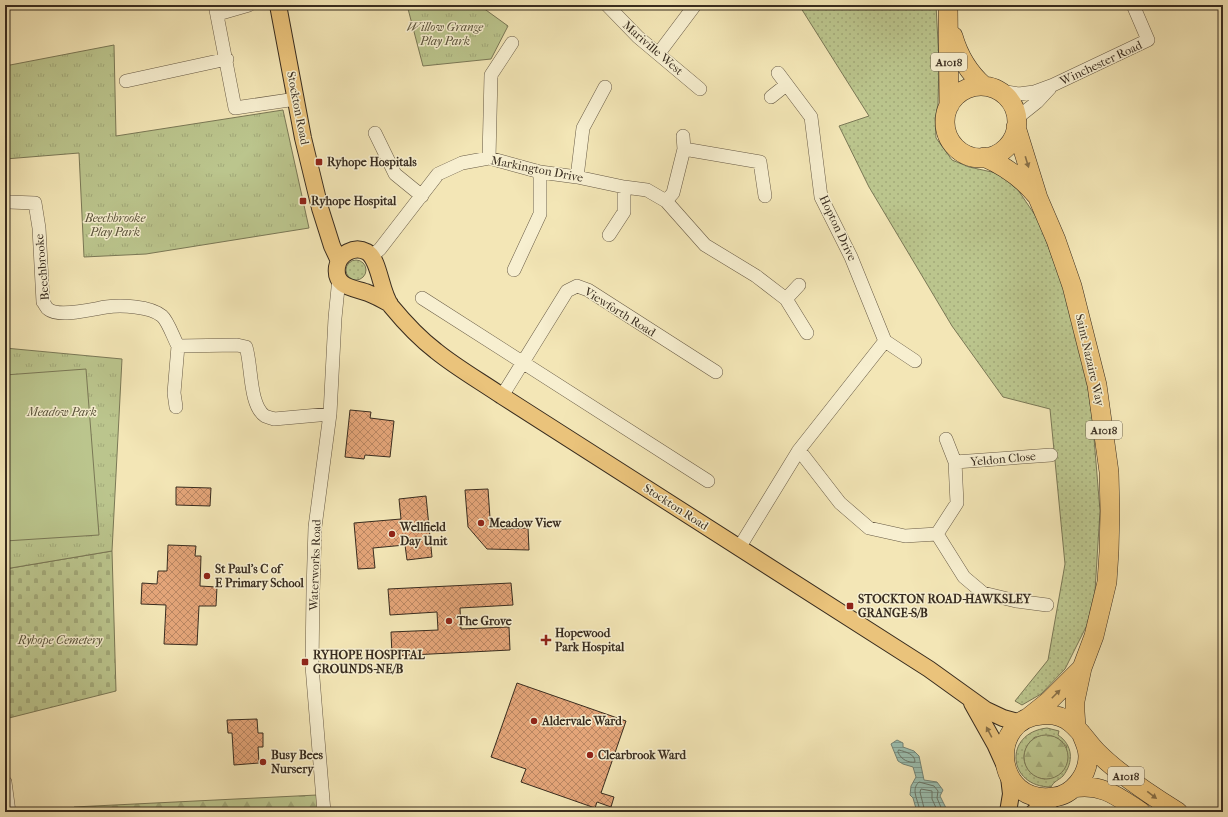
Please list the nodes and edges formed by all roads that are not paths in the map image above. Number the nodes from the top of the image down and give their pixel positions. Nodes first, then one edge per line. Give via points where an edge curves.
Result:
1 (249, 5) edge
2 (278, 5) edge
3 (607, 5) edge
4 (695, 5) edge
5 (1133, 5) edge
6 (217, 10) edge
7 (948, 11) edge
8 (512, 42) dead end
9 (659, 53) junction
10 (226, 59) junction
11 (778, 73) dead end
12 (126, 80) dead end
13 (786, 85) junction
14 (1053, 85) junction
15 (605, 87) dead end
16 (992, 88) junction
17 (700, 89) dead end
18 (771, 97) dead end
19 (296, 100) junction
20 (949, 106) junction
21 (1017, 122) junction
22 (374, 133) dead end
23 (984, 157) junction
24 (488, 158) junction
25 (540, 172) junction
26 (577, 177) junction
27 (624, 187) junction
28 (422, 196) junction
29 (765, 196) dead end
30 (1038, 198) junction
31 (666, 201) junction
32 (9, 202) dead end
33 (328, 234) junction
34 (609, 235) dead end
35 (352, 250) junction
36 (339, 261) junction
37 (374, 262) junction
38 (514, 270) dead end
39 (338, 278) junction
40 (799, 285) dead end
41 (356, 290) junction
42 (422, 298) dead end
43 (786, 298) junction
44 (390, 304) junction
45 (335, 318) junction
46 (807, 333) dead end
47 (885, 341) junction
48 (178, 346) junction
49 (523, 361) junction
50 (915, 361) dead end
51 (716, 372) dead end
52 (502, 396) junction
53 (176, 407) dead end
54 (330, 414) junction
55 (946, 439) dead end
56 (799, 450) junction
57 (1051, 455) dead end
58 (955, 462) junction
59 (708, 481) dead end
60 (937, 534) junction
61 (739, 548) junction
62 (1046, 606) dead end
63 (1082, 668) junction
64 (970, 700) junction
65 (1024, 720) junction
66 (1078, 730) junction
67 (1007, 772) junction
68 (5, 782) edge
69 (1073, 788) junction
70 (1056, 797) junction
71 (9, 812) edge
72 (324, 812) edge
73 (1008, 812) edge
74 (1034, 812) edge
75 (1142, 812) edge
76 (1178, 812) edge

1 - 6 street
2 - 19 main road, Stockton Road
3 - 9 street, Mariville West via 638,37
4 - 9 street
5 - 14 street, Winchester Road via 1148,40
6 - 10 street
7 - 16 highway, Saint Nazaire Way / A1018 via 957,49 965,66 974,77
7 - 20 highway, Saint Nazaire Way / A1018
8 - 24 street via 491,75
9 - 17 street, Mariville West
10 - 12 street
10 - 19 street via 235,108
11 - 13 street, Hopton Drive
13 - 18 street
13 - 47 street, Hopton Drive via 811,117 821,197 852,257
14 - 16 street, Winchester Road via 1019,94
14 - 21 street
15 - 26 street via 584,128
16 - 20 highway, A1018 via 976,86 967,89
16 - 21 highway, Saint Nazaire Way / A1018 via 1006,96
19 - 33 main road, Stockton Road via 303,138
20 - 23 highway, Saint Nazaire Way / A1018 via 945,122 946,131 952,142 968,155
21 - 23 highway via 1011,142 1006,148 992,156
21 -> 30 highway, Saint Nazaire Way / A1018
22 - 28 street via 395,174
23 - 30 highway, Saint Nazaire Way / A1018 via 1014,173
24 - 25 street, Markington Drive
24 - 28 street, Markington Drive via 462,163 438,174
25 - 26 street, Markington Drive
25 - 38 street via 540,214
26 - 27 street, Markington Drive
27 - 31 street, Markington Drive via 647,190
27 - 34 street via 624,212
28 - 37 street, Markington Drive via 380,249
29 - 31 street via 760,162 683,142 673,193
30 - 63 highway, Saint Nazaire Way / A1018 via 1072,286 1087,342 1097,385 1109,472 1107,582 1094,636
31 - 43 street, Markington Drive via 705,245
32 - 48 street, Beechbrooke via 35,203 43,302 49,310 69,313 107,307 152,310 164,317
33 - 35 main road
33 - 36 main road, Stockton Road
35 - 36 main road
35 - 37 main road via 366,251
36 - 39 main road, Stockton Road
37 - 41 main road via 376,276 372,283
37 - 44 main road, Stockton Road
39 - 41 main road, Stockton Road
39 - 45 street, Waterworks Road
40 - 43 street
41 - 44 main road, Stockton Road
41 - 45 street, Waterworks Road via 344,297
42 - 49 street
43 - 46 street, Markington Drive
44 - 52 main road, Stockton Road via 418,336 437,352
45 - 54 street, Waterworks Road
47 - 50 street
47 - 56 street
48 - 53 street via 174,393
48 - 54 street via 246,347 250,358 256,405 266,416 274,419
49 - 51 street, Viewforth Road via 567,291 577,286 588,290
49 - 52 street, Viewforth Road
49 - 59 street
52 - 61 main road, Stockton Road
54 - 72 street, Waterworks Road via 315,527 312,643 314,700
55 - 58 street
56 - 60 street via 840,503 869,528 905,536
56 - 61 street
57 - 58 street, Yeldon Close
58 - 60 street via 957,504
60 - 62 street via 964,577 983,593
61 - 64 main road, Stockton Road via 929,669
65 -> 63 highway, Saint Nazaire Way / A1018 via 1049,701
63 - 66 highway, Saint Nazaire Way / A1018 via 1075,701
64 - 65 main road, Stockton Road via 1003,718
67 -> 64 main road, Stockton Road via 995,744
65 - 66 highway, Stockton Road via 1048,714 1068,721
65 - 67 highway via 1012,731 1006,742 1004,754
66 - 69 highway, Stockton Road via 1086,744 1088,756 1081,779
66 -> 76 highway, Stockton Road / A1018 via 1097,752 1115,767
67 - 70 highway, Stockton Road via 1018,788 1029,795
67 - 73 main road via 1011,794
68 - 71 street
69 - 70 highway, Stockton Road
69 - 75 highway, Stockton Road / A1018 via 1085,786 1112,793
70 - 74 main road

